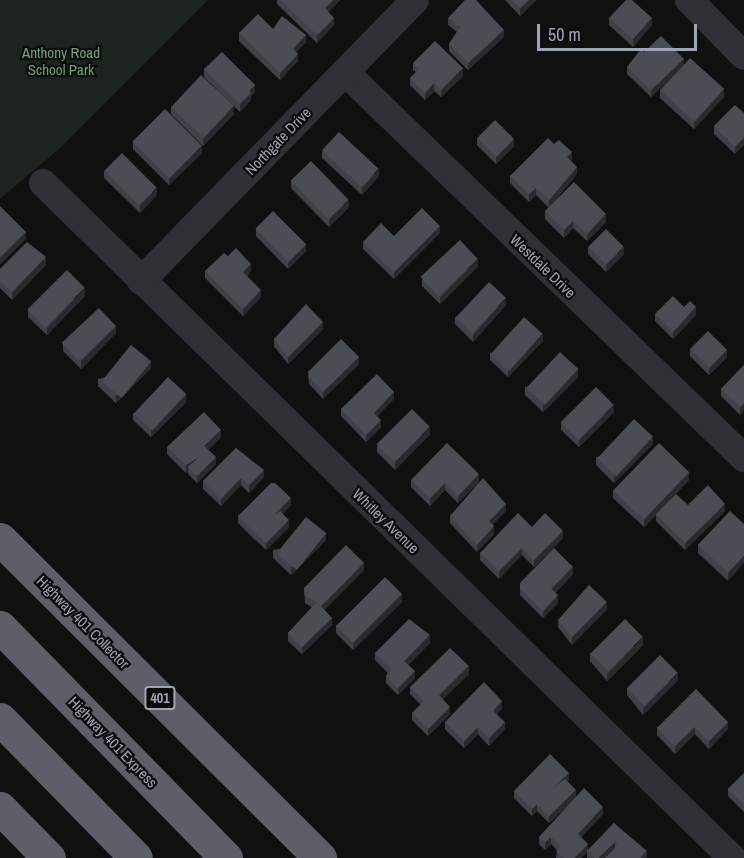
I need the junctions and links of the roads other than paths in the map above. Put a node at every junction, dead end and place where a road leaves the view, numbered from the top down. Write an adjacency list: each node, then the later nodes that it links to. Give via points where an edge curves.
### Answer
1 (415, 0): 4 (street, Northgate Drive)
2 (689, 0): 3 (street)
3 (744, 56)
4 (345, 72): 6 (street, Northgate Drive); 7 (street, Westdale Drive)
5 (43, 183): 6 (street, Whitley Avenue)
6 (141, 282): 16 (street, Whitley Avenue)
7 (744, 459)
8 (0, 538): 15 (highway, Highway 401 Collector / 401)
9 (0, 627): 14 (highway, Highway 401 Express)
10 (0, 719): 13 (highway)
11 (0, 808): 12 (highway)
12 (49, 858)
13 (136, 858)
14 (226, 858)
15 (320, 858)
16 (732, 858)

